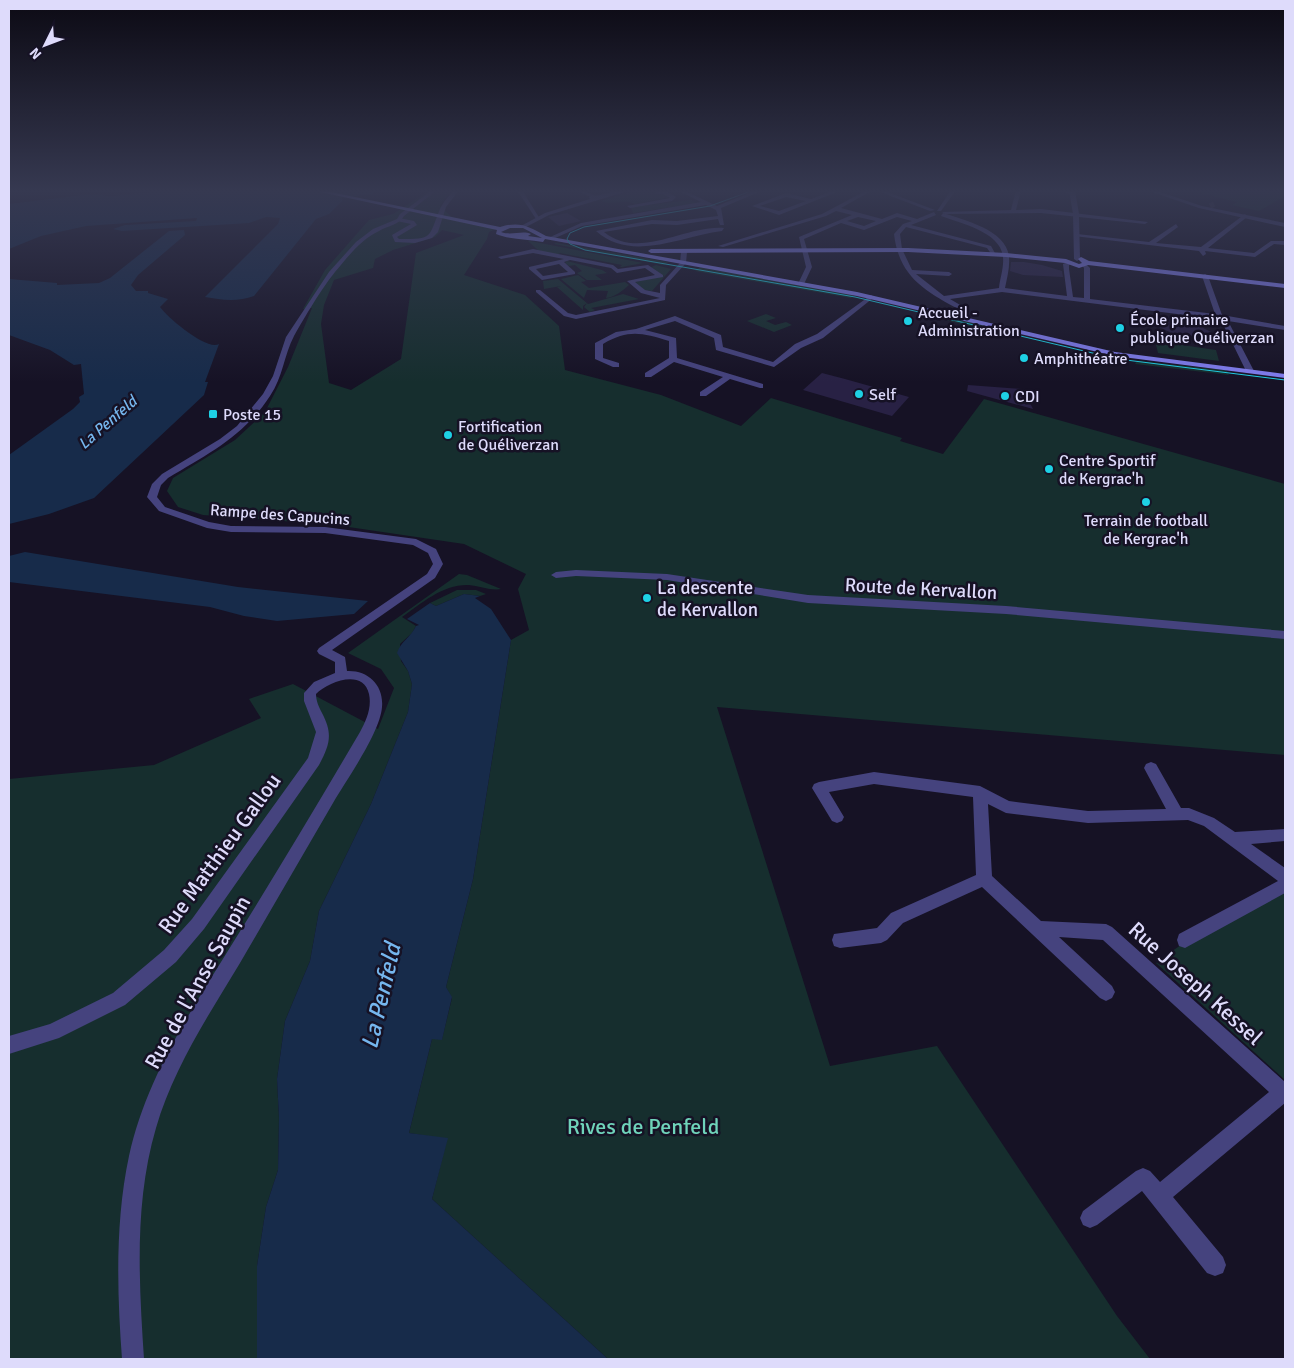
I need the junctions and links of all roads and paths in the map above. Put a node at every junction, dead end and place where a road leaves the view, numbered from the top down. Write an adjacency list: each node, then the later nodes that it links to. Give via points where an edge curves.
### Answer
1 (684, 253): 21 (street)
2 (348, 254): 51 (street, Rampe des Capucins, via 335,267 290,337 267,395 240,428 224,441 165,476 157,484 152,497 162,509 207,525 231,529 325,530 416,542 432,552 438,564 431,576 323,651 341,660)
3 (518, 254): 15 (street)
4 (546, 254): 17 (street)
5 (631, 254): 21 (main road)
6 (806, 254): 26 (street, via 810,266)
7 (900, 254): 23 (street)
8 (991, 254): 9 (main road)
9 (994, 254): 10 (main road)
10 (1006, 254): 19 (main road); 28 (street)
11 (1077, 254): 18 (street)
12 (1203, 254): 16 (street)
13 (1236, 254): 14 (street)
14 (1258, 254)
15 (501, 257)
16 (1204, 257)
17 (569, 259): 20 (street); 34 (street, via 613,267 617,271 646,266 661,276 630,281)
18 (1077, 259): 19 (main road); 22 (main road)
19 (1068, 262): 22 (main road); 31 (street)
20 (561, 263): 20 (street, via 553,264 531,268 542,278 573,272)
21 (683, 263): 26 (main road); 34 (street, via 663,285)
22 (1086, 264): 25 (main road); 33 (street)
23 (910, 272): 24 (street); 32 (street, via 923,286)
24 (949, 274)
25 (1204, 276): 27 (main road); 36 (street)
26 (801, 284): 30 (main road)
27 (1285, 286)
28 (1002, 290): 31 (street); 32 (street)
29 (538, 291): 34 (street, via 566,315 576,317)
30 (870, 297): 34 (street, via 820,336 798,346 774,365 719,348 718,337); 35 (main road)
31 (1070, 297): 33 (street)
32 (943, 298): 35 (street, via 964,309)
33 (1087, 299): 36 (street)
34 (668, 306): 40 (street, via 657,325)
35 (957, 317): 43 (main road, via 1115,354)
36 (1219, 317): 38 (street); 43 (street, via 1225,321)
37 (1285, 322): 38 (street, via 1268,320)
38 (1269, 324): 39 (street)
39 (1285, 328)
40 (637, 329): 41 (street, via 673,340); 42 (street, via 614,334 599,343 599,359)
41 (672, 359): 44 (street); 45 (street)
42 (616, 365)
43 (1250, 371): 46 (main road)
44 (648, 375)
45 (729, 376): 47 (street); 48 (street)
46 (1285, 376)
47 (760, 386)
48 (703, 394)
49 (556, 575): 50 (street, Route de Kervallon, via 667,577 808,598 1006,610)
50 (1285, 635)
51 (341, 674): 65 (street, Rue Matthieu Gallou, via 317,686 309,696 323,731 322,744 314,761 198,924 170,956 119,1000 53,1032); 70 (street, Rue de l'Anse Saupin, via 358,675 372,685 376,694 373,718 182,1048 152,1111 139,1155 132,1203 129,1292)
52 (1151, 768): 54 (street)
53 (980, 792): 54 (street, via 1006,807 1088,816); 55 (street, via 874,778 819,788); 59 (street)
54 (1177, 815): 57 (street, via 1189,814 1209,822)
55 (836, 817)
56 (1285, 835): 57 (street)
57 (1234, 839): 58 (street)
58 (1285, 877)
59 (984, 879): 61 (street); 62 (street, via 897,918 881,936)
60 (1285, 885): 63 (street)
61 (1038, 928): 64 (street); 66 (street, Rue Joseph Kessel, via 1106,932)
62 (840, 940)
63 (1185, 940)
64 (1106, 992)
65 (9, 1045)
66 (1284, 1093): 67 (street)
67 (1159, 1196): 68 (street, via 1144,1178); 69 (street)
68 (1090, 1218)
69 (1215, 1265)
70 (133, 1359)

